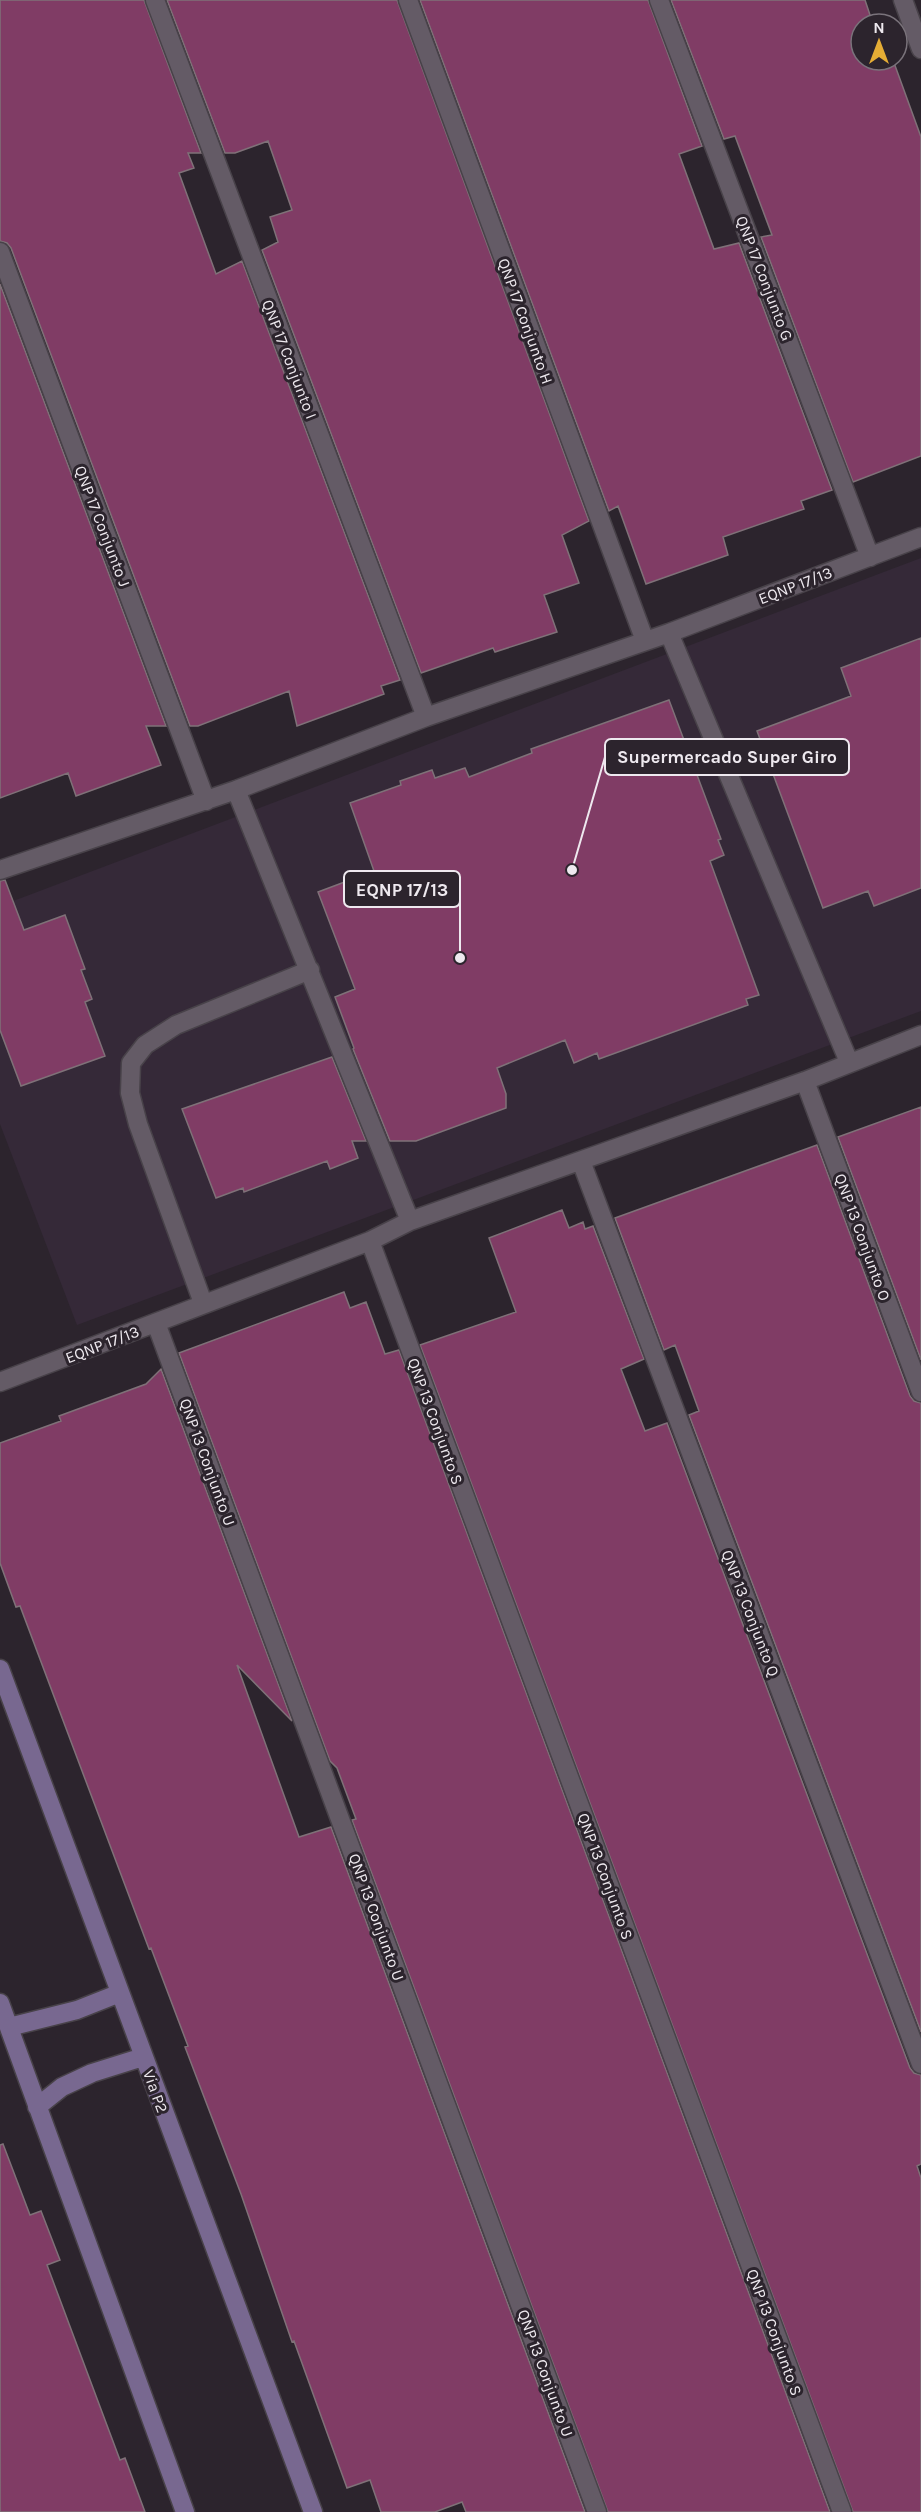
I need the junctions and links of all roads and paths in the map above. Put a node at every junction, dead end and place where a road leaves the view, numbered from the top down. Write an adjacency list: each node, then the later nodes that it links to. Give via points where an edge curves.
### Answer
1 (155, 0): 11 (street, QNP 17 Conjunto I)
2 (408, 0): 10 (street, QNP 17 Conjunto H)
3 (659, 0): 8 (street, QNP 17 Conjunto G)
4 (903, 0): 5 (street)
5 (921, 49)
6 (0, 252): 13 (street, QNP 17 Conjunto J)
7 (921, 537): 8 (street, EQNP 17/13)
8 (870, 557): 9 (street, EQNP 17/13)
9 (669, 633): 10 (street, EQNP 17/13); 17 (street)
10 (645, 641): 11 (street, EQNP 17/13)
11 (426, 717): 12 (street, EQNP 17/13)
12 (237, 790): 13 (street, EQNP 17/13); 15 (street)
13 (206, 801): 14 (street, EQNP 17/13)
14 (0, 870)
15 (310, 970): 20 (street); 22 (street, via 176,1025 145,1045 131,1063 130,1093 138,1124)
16 (921, 1035): 17 (street, EQNP 17/13)
17 (849, 1062): 18 (street, EQNP 17/13)
18 (806, 1081): 19 (street, EQNP 17/13); 25 (street, QNP 13 Conjunto O)
19 (581, 1161): 20 (street, EQNP 17/13); 31 (street, QNP 13 Conjunto Q)
20 (410, 1221): 21 (street, EQNP 17/13)
21 (370, 1241): 22 (street, EQNP 17/13); 36 (street, QNP 13 Conjunto S)
22 (203, 1303): 23 (street, EQNP 17/13)
23 (156, 1323): 24 (street, EQNP 17/13); 35 (street, QNP 13 Conjunto U)
24 (0, 1382)
25 (921, 1392)
26 (0, 1669): 27 (main road, Via P2)
27 (120, 1993): 29 (main road, via 77,2010); 30 (main road, Via P2)
28 (0, 2002): 29 (main road)
29 (9, 2027): 32 (main road)
30 (143, 2057): 32 (main road, via 62,2086); 34 (main road, Via P2)
31 (921, 2064)
32 (37, 2107): 33 (main road)
33 (185, 2512)
34 (313, 2512)
35 (597, 2512)
36 (842, 2512)

